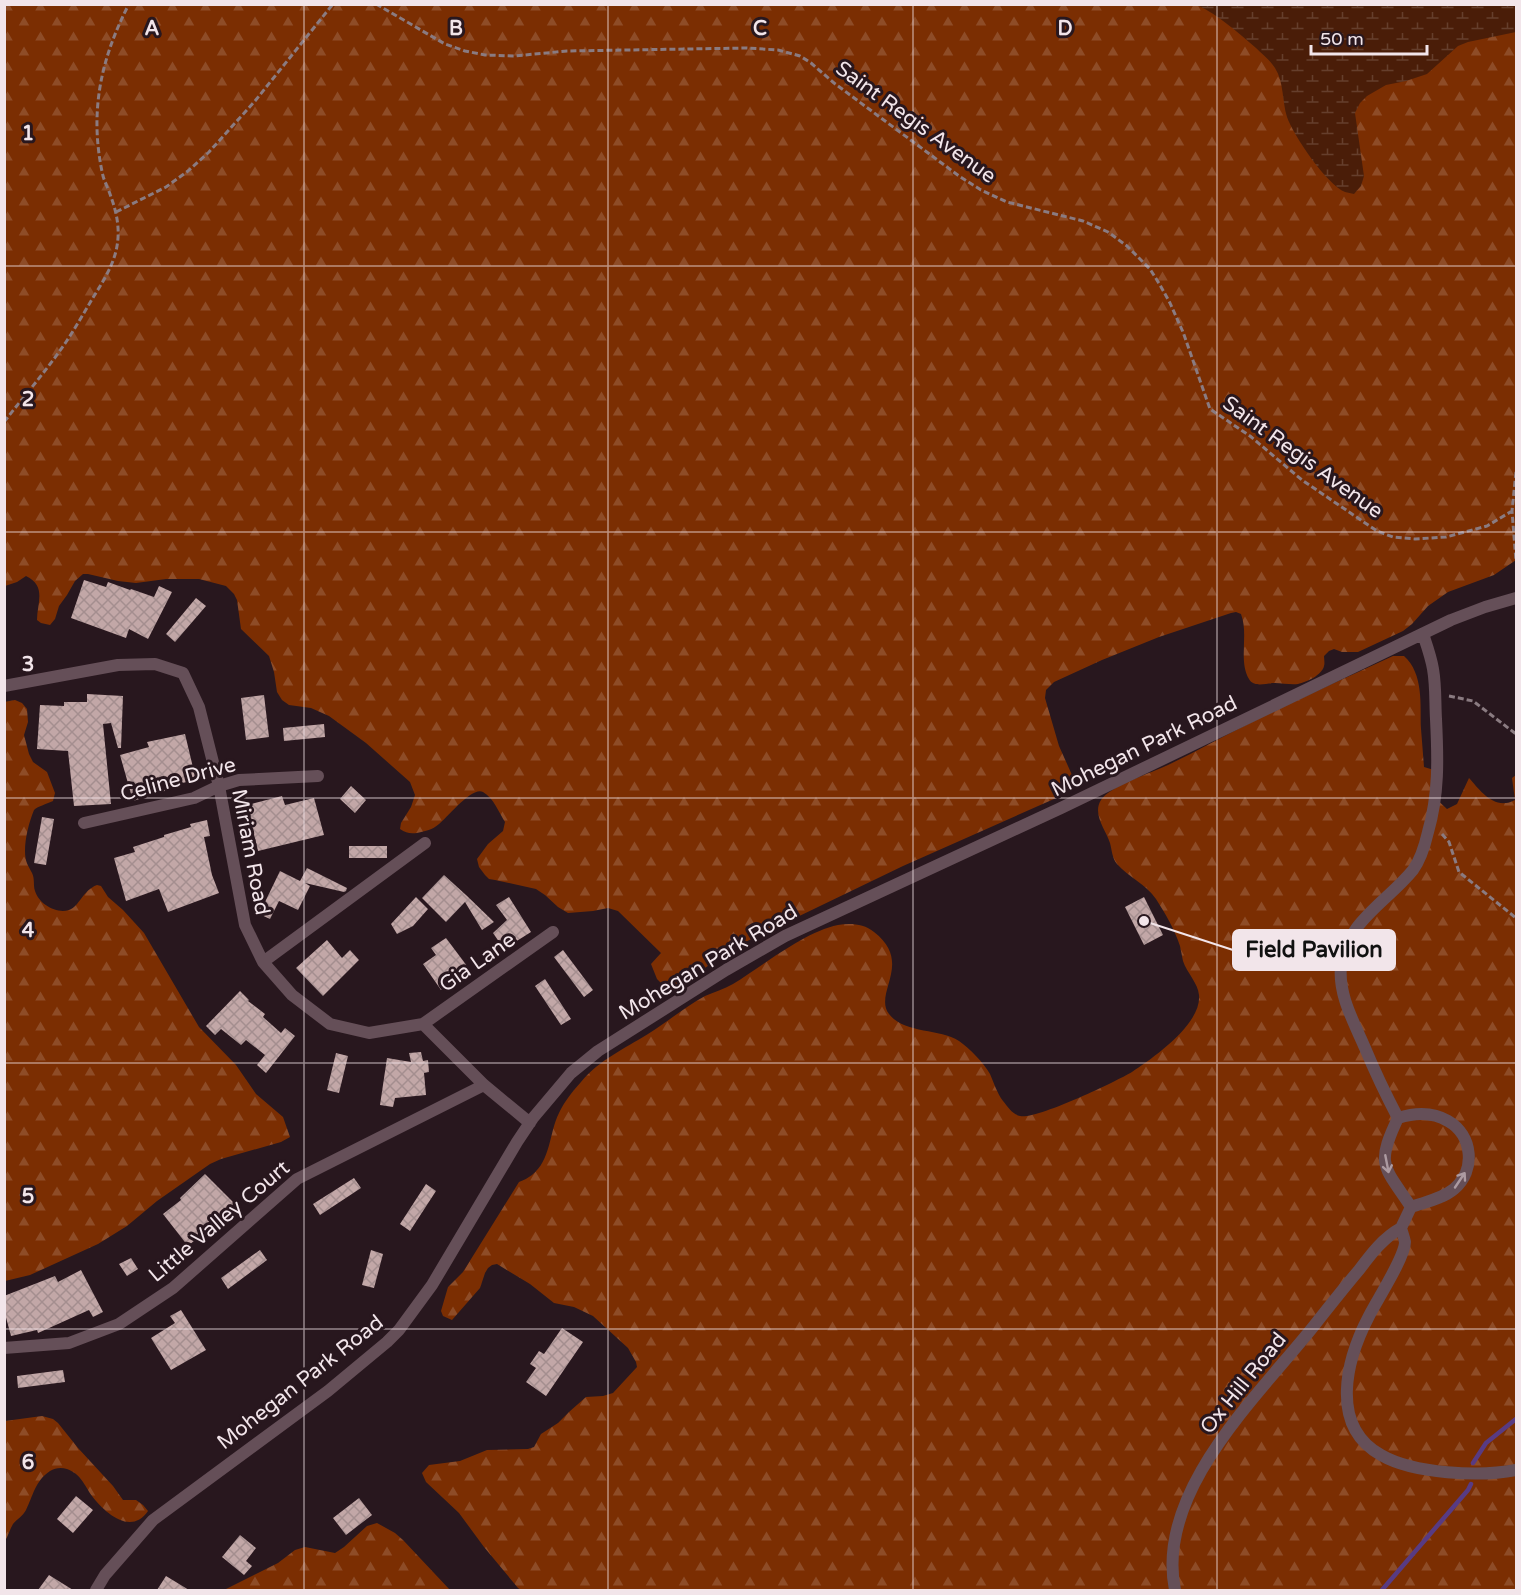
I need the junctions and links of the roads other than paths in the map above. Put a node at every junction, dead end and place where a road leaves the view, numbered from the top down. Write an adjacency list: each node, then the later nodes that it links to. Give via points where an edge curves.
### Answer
1 (1516, 598): 2 (street, Mohegan Park Road, via 1451,620)
2 (1424, 634): 12 (street, via 1435,693 1438,775 1431,820 1416,864 1354,931 1341,967 1347,1007); 13 (street, Mohegan Park Road, via 766,946 587,1059)
3 (4, 686): 5 (street, Miriam Road, via 118,665 156,664 183,673 198,706)
4 (318, 776): 5 (street, Celine Drive, via 239,780)
5 (219, 786): 6 (street, Celine Drive, via 194,798); 9 (street, Miriam Road, via 245,925)
6 (84, 823)
7 (425, 843): 9 (street)
8 (553, 932): 10 (street, Gia Lane)
9 (263, 962): 10 (street, Miriam Road, via 292,995 330,1024 369,1034)
10 (423, 1024): 11 (street)
11 (484, 1085): 13 (street); 16 (street, Little Valley Court, via 297,1179 172,1288 119,1324 69,1343)
12 (1398, 1118): 14 (street, one-way to 14, via 1386,1145 1385,1165); 14 (street, one-way to 12, via 1443,1196 1460,1183 1467,1171 1467,1143 1460,1130 1442,1118 1414,1114)
13 (530, 1123): 18 (street, Mohegan Park Road, via 432,1285 387,1342 328,1391 153,1520)
14 (1411, 1207): 15 (street)
15 (1401, 1228): 17 (street, via 1403,1248 1361,1331 1352,1361 1347,1398 1354,1428 1376,1452 1415,1467 1463,1473); 19 (street, Ox Hill Road, via 1373,1252 1212,1452 1178,1526 1173,1557)
16 (4, 1348)
17 (1516, 1470)
18 (96, 1590)
19 (1175, 1590)

